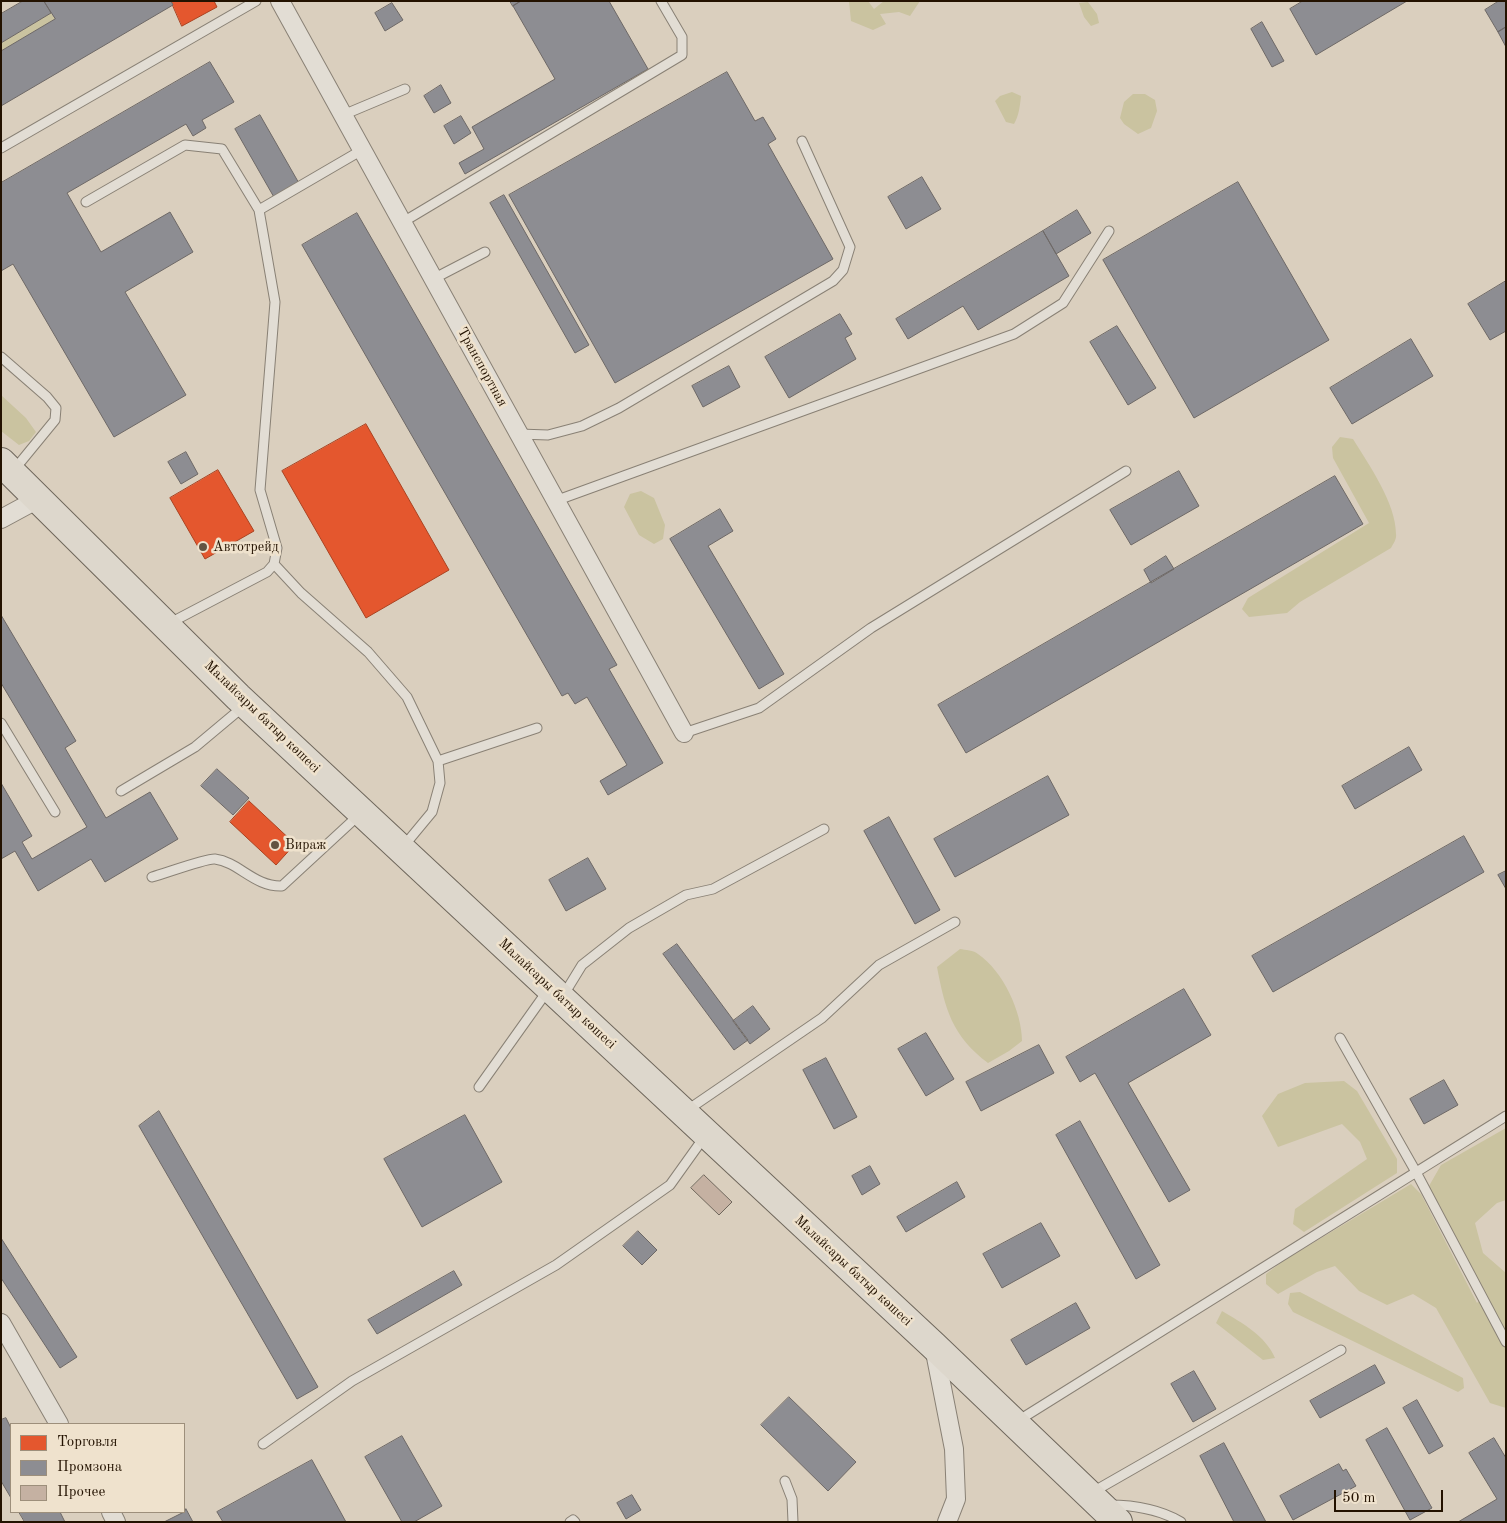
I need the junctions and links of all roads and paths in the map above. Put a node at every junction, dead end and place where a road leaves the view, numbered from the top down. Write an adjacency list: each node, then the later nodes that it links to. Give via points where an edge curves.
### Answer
1 (256, 1): 7 (lane)
2 (280, 1): 5 (street, Транспортная)
3 (660, 1): 11 (lane, via 682,37 682,55)
4 (405, 89): 5 (lane)
5 (343, 116): 8 (street, Транспортная)
6 (802, 141): 16 (lane, via 850,247 844,270 833,282 619,408 582,426 548,435)
7 (1, 148)
8 (362, 150): 10 (lane); 11 (street, Транспортная)
9 (86, 202): 10 (lane, via 185,145 222,149)
10 (259, 210): 22 (lane, via 275,302 260,490 276,542)
11 (403, 222): 14 (street, Транспортная)
12 (1109, 232): 20 (lane, via 1063,303 1014,334)
13 (485, 252): 14 (lane)
14 (433, 279): 16 (street, Транспортная)
15 (1, 357): 17 (lane, via 56,408 55,420)
16 (518, 434): 20 (street, Транспортная)
17 (6, 467): 19 (highway, Малайсары батыр көшесі)
18 (1126, 471): 27 (lane, via 871,628 759,708)
19 (38, 499): 21 (street); 23 (highway, Малайсары батыр көшесі)
20 (555, 501): 27 (street, Транспортная)
21 (1, 519)
22 (274, 564): 23 (lane, via 267,572); 28 (lane, via 301,593 368,652 407,696)
23 (166, 625): 24 (highway, Малайсары батыр көшесі)
24 (246, 704): 29 (lane, via 196,747); 31 (highway, Малайсары батыр көшесі)
25 (1, 723): 30 (lane)
26 (537, 728): 28 (lane)
27 (684, 732)
28 (438, 761): 33 (lane, via 440,783 432,812)
29 (121, 791)
30 (55, 812)
31 (362, 812): 33 (highway, Малайсары батыр көшесі); 34 (lane, via 282,886 264,883 228,862 214,859)
32 (824, 829): 36 (lane, via 713,889 686,895 629,928 582,965)
33 (401, 849): 36 (highway, Малайсары батыр көшесі)
34 (152, 877)
35 (955, 922): 39 (lane, via 880,965 822,1018)
36 (556, 993): 38 (lane); 39 (highway, Малайсары батыр көшесі)
37 (1340, 1038): 42 (lane)
38 (479, 1087)
39 (684, 1113): 41 (highway, Малайсары батыр көшесі)
40 (1506, 1116): 42 (lane)
41 (707, 1134): 45 (highway, Малайсары батыр көшесі); 49 (lane, via 670,1185 556,1265 352,1382)
42 (1416, 1172): 44 (lane); 48 (lane)
43 (1, 1323): 47 (street)
44 (1506, 1342)
45 (934, 1346): 48 (highway, Малайсары батыр көшесі); 55 (street, via 954,1449 956,1499)
46 (1341, 1350): 51 (lane)
47 (58, 1423)
48 (1014, 1423): 51 (highway, Малайсары батыр көшесі)
49 (263, 1444)
50 (785, 1481): 54 (lane, via 792,1498)
51 (1102, 1507): 56 (lane, via 1128,1505 1162,1512)
52 (570, 1522): 53 (lane)
53 (575, 1522)
54 (793, 1522)
55 (948, 1522)
56 (1181, 1522)

